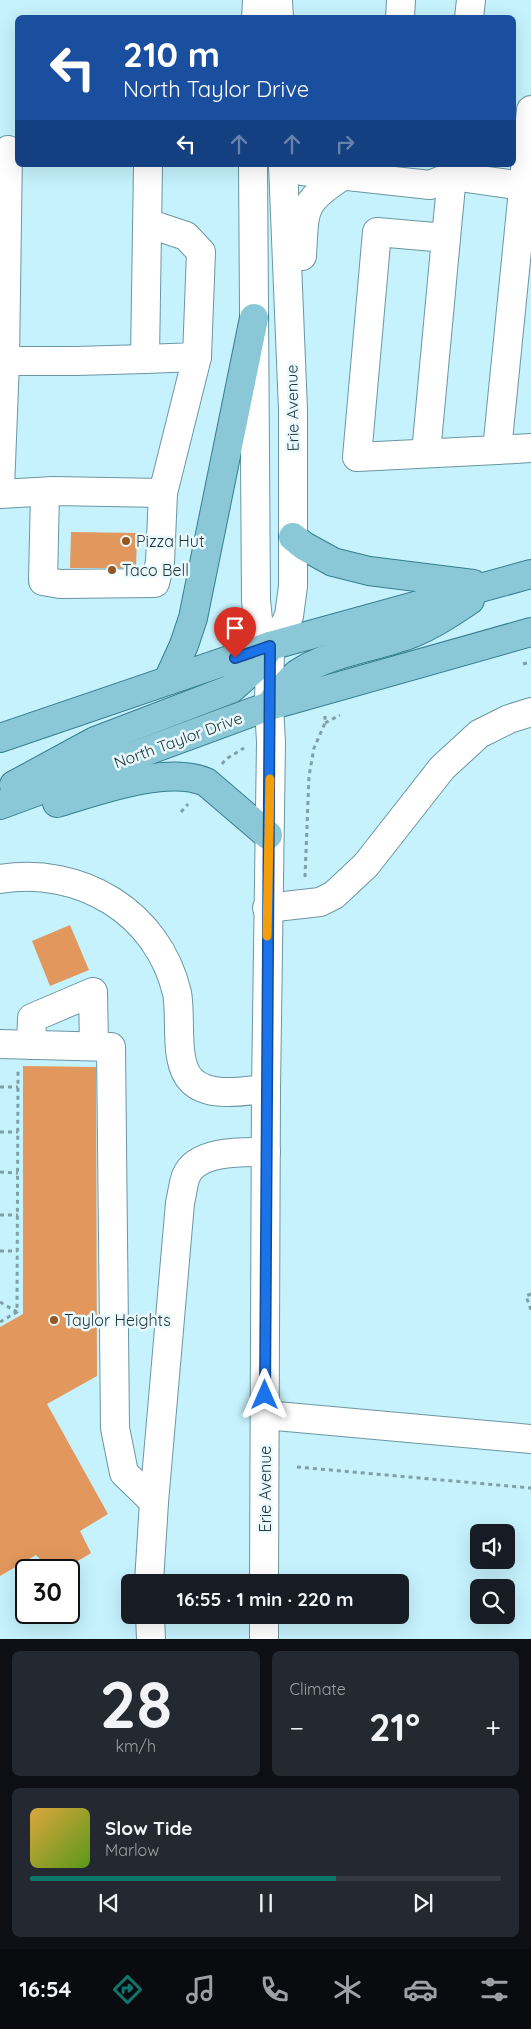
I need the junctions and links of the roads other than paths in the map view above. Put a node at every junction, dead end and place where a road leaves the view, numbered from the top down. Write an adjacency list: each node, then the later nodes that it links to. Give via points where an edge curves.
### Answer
1 (257, 0): 5 (street)
2 (278, 0): 6 (street)
3 (401, 0): 7 (street)
4 (471, 0): 8 (street)
5 (256, 15)
6 (279, 15)
7 (400, 15)
8 (469, 15)
9 (531, 110): 17 (street)
10 (9, 150): 23 (street)
11 (148, 167): 18 (street)
12 (253, 167): 20 (street, Erie Avenue)
13 (283, 167): 24 (street, Erie Avenue)
14 (295, 167): 16 (street, via 302,171)
15 (449, 169): 16 (street, via 430,185); 17 (street); 19 (street)
16 (344, 175): 24 (street, via 320,191 309,203 305,216)
17 (527, 186): 26 (street)
18 (147, 223): 21 (street, via 186,236 200,252); 22 (street)
19 (446, 238): 27 (street); 27 (street, via 376,232 357,457)
20 (254, 318): 36 (street, Erie Avenue, via 256,600 258,620); 37 (main road, via 193,618)
21 (197, 357): 22 (street); 30 (street)
22 (145, 359): 23 (street)
23 (5, 361): 28 (street)
24 (293, 410): 32 (street, Erie Avenue)
25 (531, 448): 26 (street)
26 (497, 450): 27 (street)
27 (426, 453)
28 (0, 489)
29 (45, 492): 30 (street); 30 (street, via 43,581 60,584 155,583 160,562); 31 (street)
30 (163, 493)
31 (0, 494)
32 (293, 537): 34 (main road, via 334,562 369,571); 36 (street, Erie Avenue, via 289,616)
33 (531, 574): 34 (main road)
34 (489, 586): 36 (main road); 38 (main road, via 414,633 316,664 298,674)
35 (531, 632): 38 (main road, North Taylor Drive)
36 (270, 646): 37 (main road); 38 (street, Erie Avenue); 41 (main road, via 256,666 231,689 96,741)
37 (168, 680): 40 (main road)
38 (269, 706): 42 (main road, North Taylor Drive); 44 (street, Erie Avenue)
39 (531, 712): 46 (street, via 479,734 442,768 366,865 334,895 320,902)
40 (0, 738)
41 (0, 793)
42 (0, 805)
43 (0, 816): 44 (main road, via 135,780 159,777 198,779 206,782)
44 (268, 835): 46 (street, Erie Avenue)
45 (0, 879): 49 (street, via 42,876 61,879 111,899 154,941 168,966 180,1012 182,1064 187,1075 199,1086 209,1089 226,1092)
46 (267, 908): 49 (street, Erie Avenue)
47 (16, 1044): 48 (street); 48 (street, via 32,1018 93,992)
48 (94, 1046): 53 (street, via 111,1047 115,1428 124,1473)
49 (266, 1089): 50 (street, Erie Avenue)
50 (266, 1152): 51 (street, Erie Avenue); 53 (street, via 218,1155 197,1163 186,1175 180,1203)
51 (265, 1415): 52 (street); 55 (street, Erie Avenue)
52 (531, 1439)
53 (154, 1502): 54 (street)
54 (150, 1574)
55 (264, 1574)
56 (150, 1624): 58 (street)
57 (264, 1624): 59 (street)
58 (151, 1639)
59 (264, 1639)

